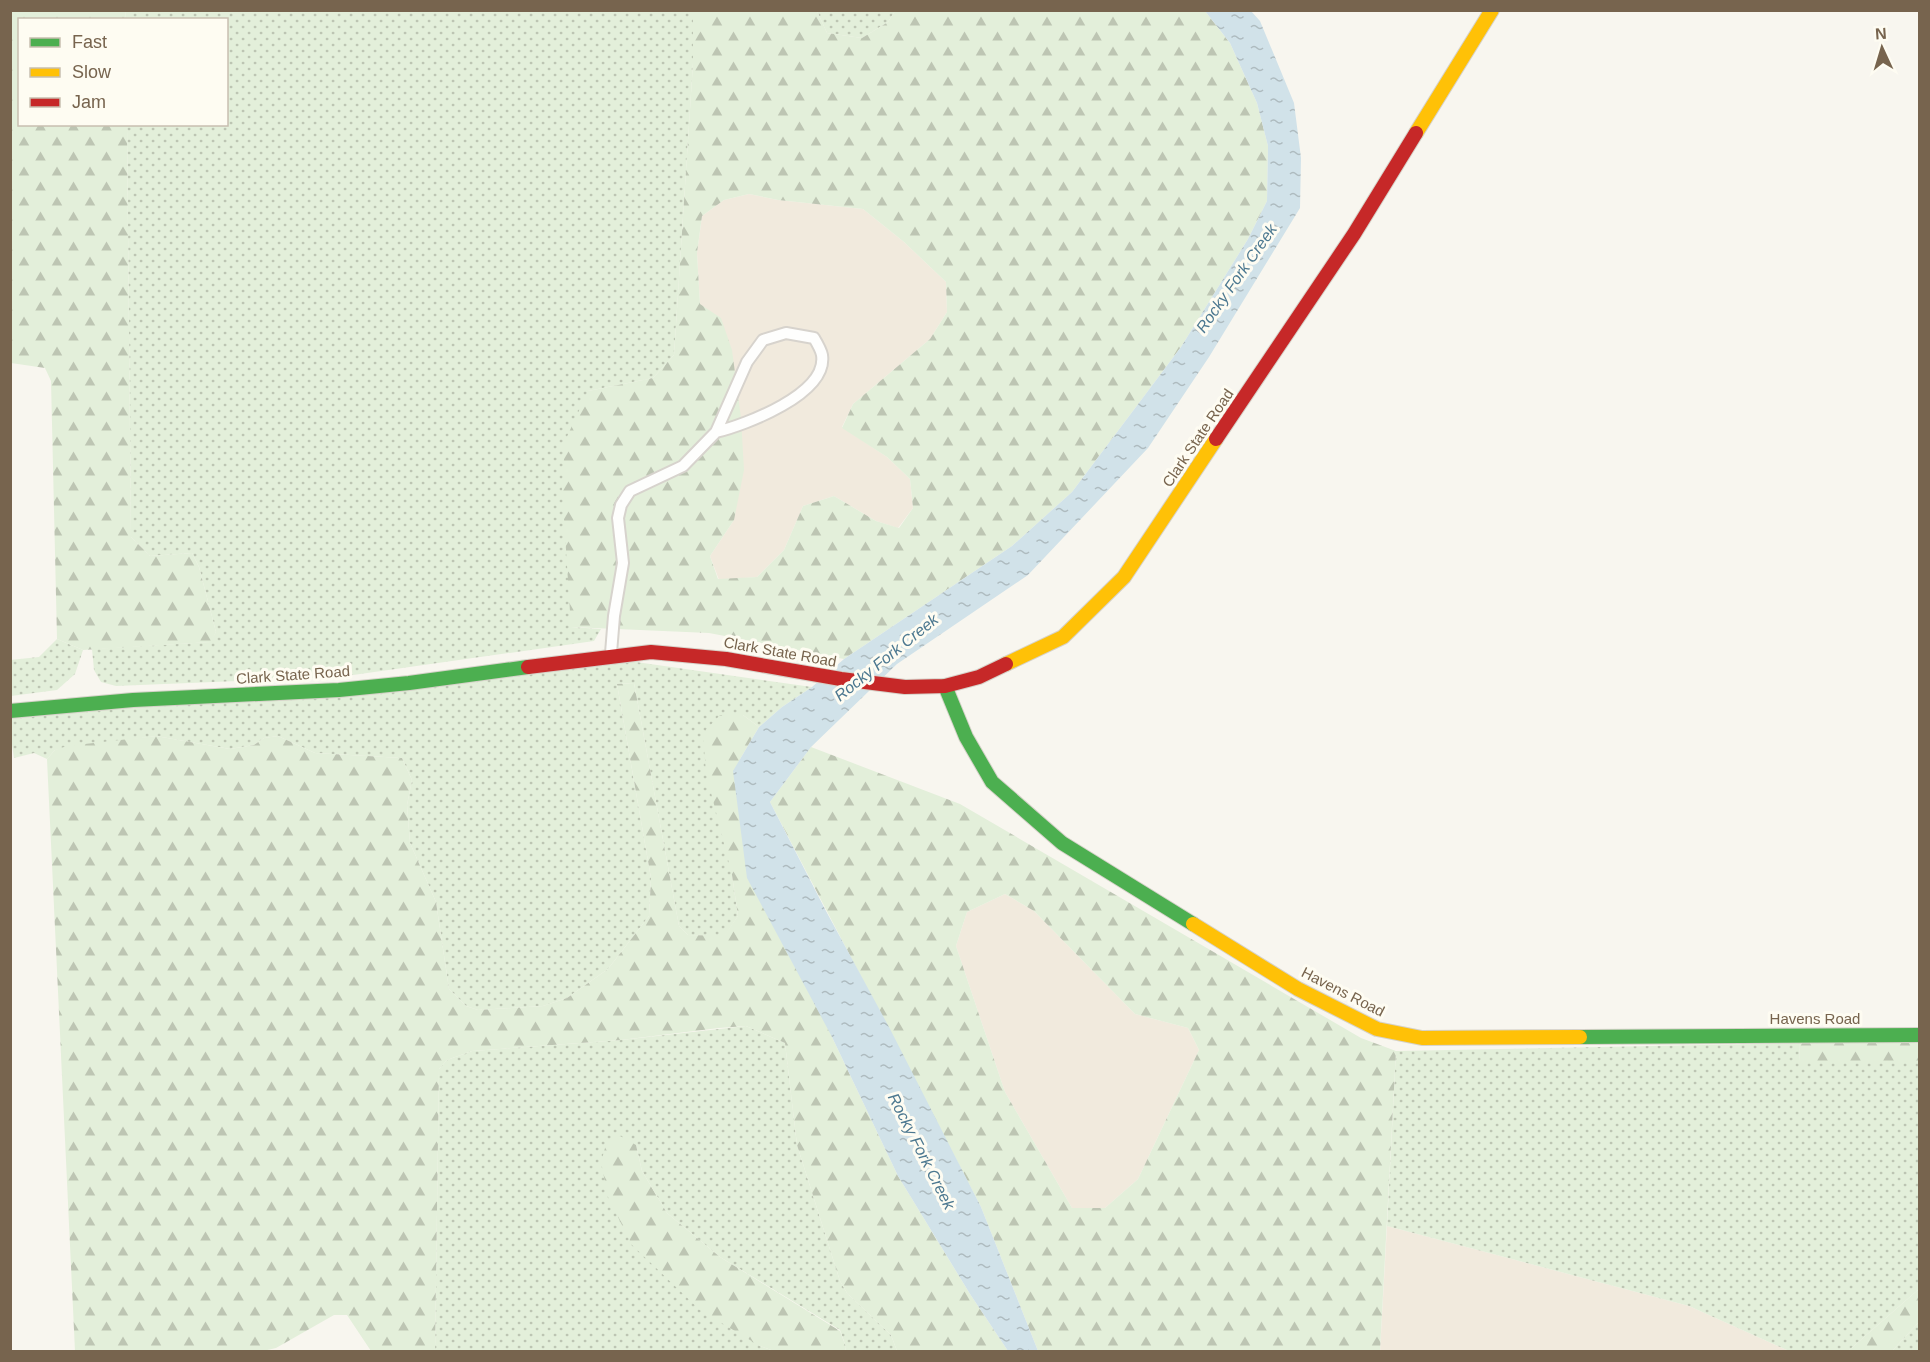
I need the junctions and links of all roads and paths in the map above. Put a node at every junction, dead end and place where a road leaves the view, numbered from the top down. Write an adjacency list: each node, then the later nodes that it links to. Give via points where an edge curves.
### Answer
1 (1491, 10): 4 (main road, Clark State Road, via 1354,234 1124,577 1062,637 979,678)
2 (716, 432): 2 (lane, via 747,362 763,340 786,333 814,338 822,355 821,368 810,387 777,408); 3 (lane, via 683,466 630,491 621,505 618,518 623,563)
3 (611, 656): 4 (main road, Clark State Road, via 651,652 697,655 841,679 905,687); 5 (main road, Clark State Road, via 339,690 134,700)
4 (945, 686): 6 (main road, Havens Road, via 966,737 992,782 1062,843 1298,989 1377,1029 1432,1038)
5 (10, 711)
6 (1920, 1035)

